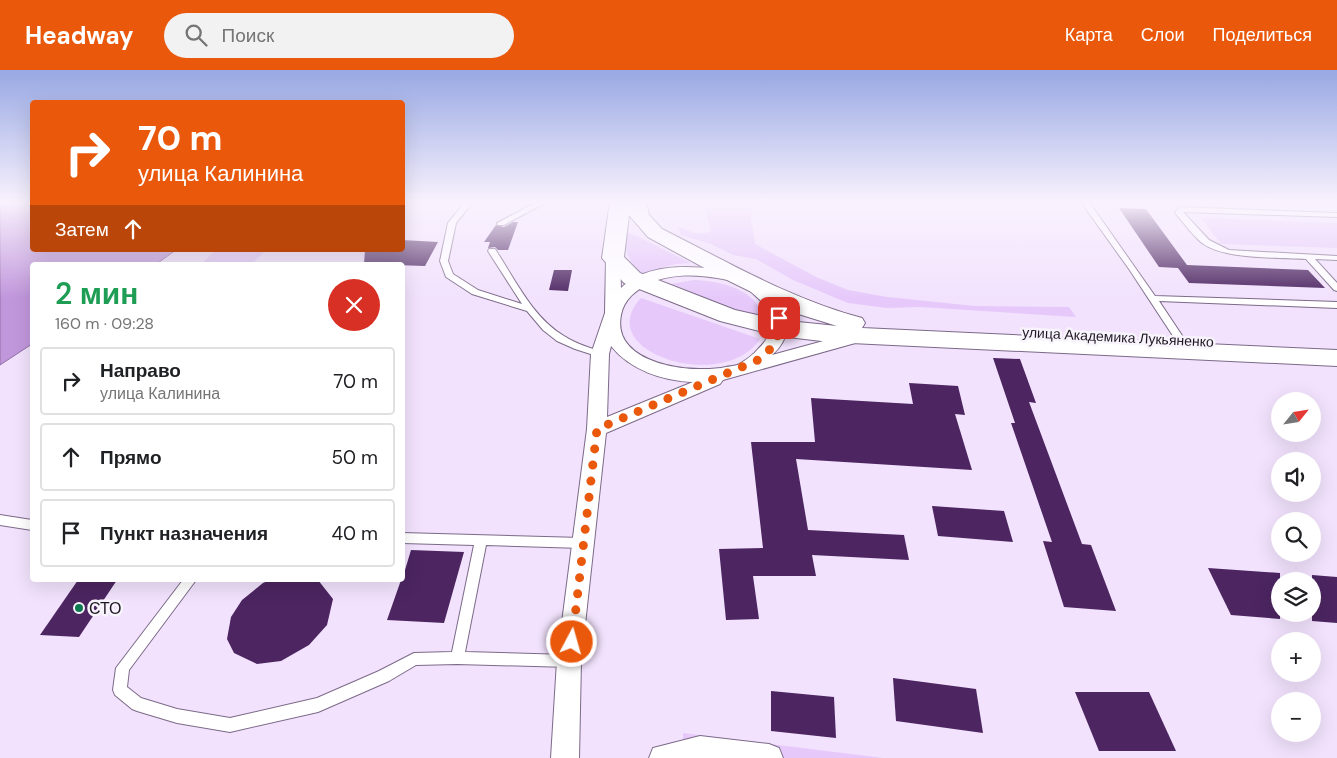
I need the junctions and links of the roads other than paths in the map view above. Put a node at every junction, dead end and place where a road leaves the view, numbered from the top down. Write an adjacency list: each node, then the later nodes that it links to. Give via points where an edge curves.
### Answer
1 (450, 234): 15 (lane, via 444,261 449,275 475,292)
2 (616, 234): 8 (highway)
3 (656, 234): 11 (highway)
4 (1107, 234): 13 (lane)
5 (1197, 234): 7 (lane, via 1214,249)
6 (492, 251): 15 (lane)
7 (1309, 257): 9 (lane); 12 (lane)
8 (613, 258): 10 (highway, via 632,278); 16 (street)
9 (1337, 258)
10 (641, 282): 11 (street, via 661,274 691,270 714,272); 16 (street, via 622,296); 17 (highway, via 728,316)
11 (745, 282): 17 (street, via 772,303 779,318); 18 (highway, via 825,316)
12 (1337, 288)
13 (1152, 298): 14 (lane); 20 (lane)
14 (1337, 305)
15 (529, 309): 22 (lane, via 556,337)
16 (613, 314): 22 (street); 24 (street, via 612,329 618,343 649,367 687,376 712,376)
17 (779, 328): 19 (highway); 24 (street, via 773,345 764,356)
18 (901, 332): 19 (highway); 20 (highway, улица Академика Лукьяненко); 23 (highway, улица Академика Лукьяненко)
19 (862, 335): 24 (street)
20 (1180, 340): 21 (highway, улица Академика Лукьяненко)
21 (1337, 347)
22 (600, 354): 25 (street)
23 (1337, 358)
24 (735, 371): 25 (street)
25 (597, 429): 30 (street)
26 (0, 520): 27 (lane)
27 (30, 525)
28 (405, 538): 29 (lane)
29 (481, 540): 30 (lane); 32 (lane)
30 (582, 543): 33 (street)
31 (188, 582): 32 (lane, via 123,668 120,690 137,704 177,716 230,724 318,704 384,676 414,658)
32 (457, 658): 33 (lane)
33 (569, 661): 35 (street)
34 (700, 754): 36 (street); 37 (street)
35 (565, 758)
36 (663, 758)
37 (769, 758)

